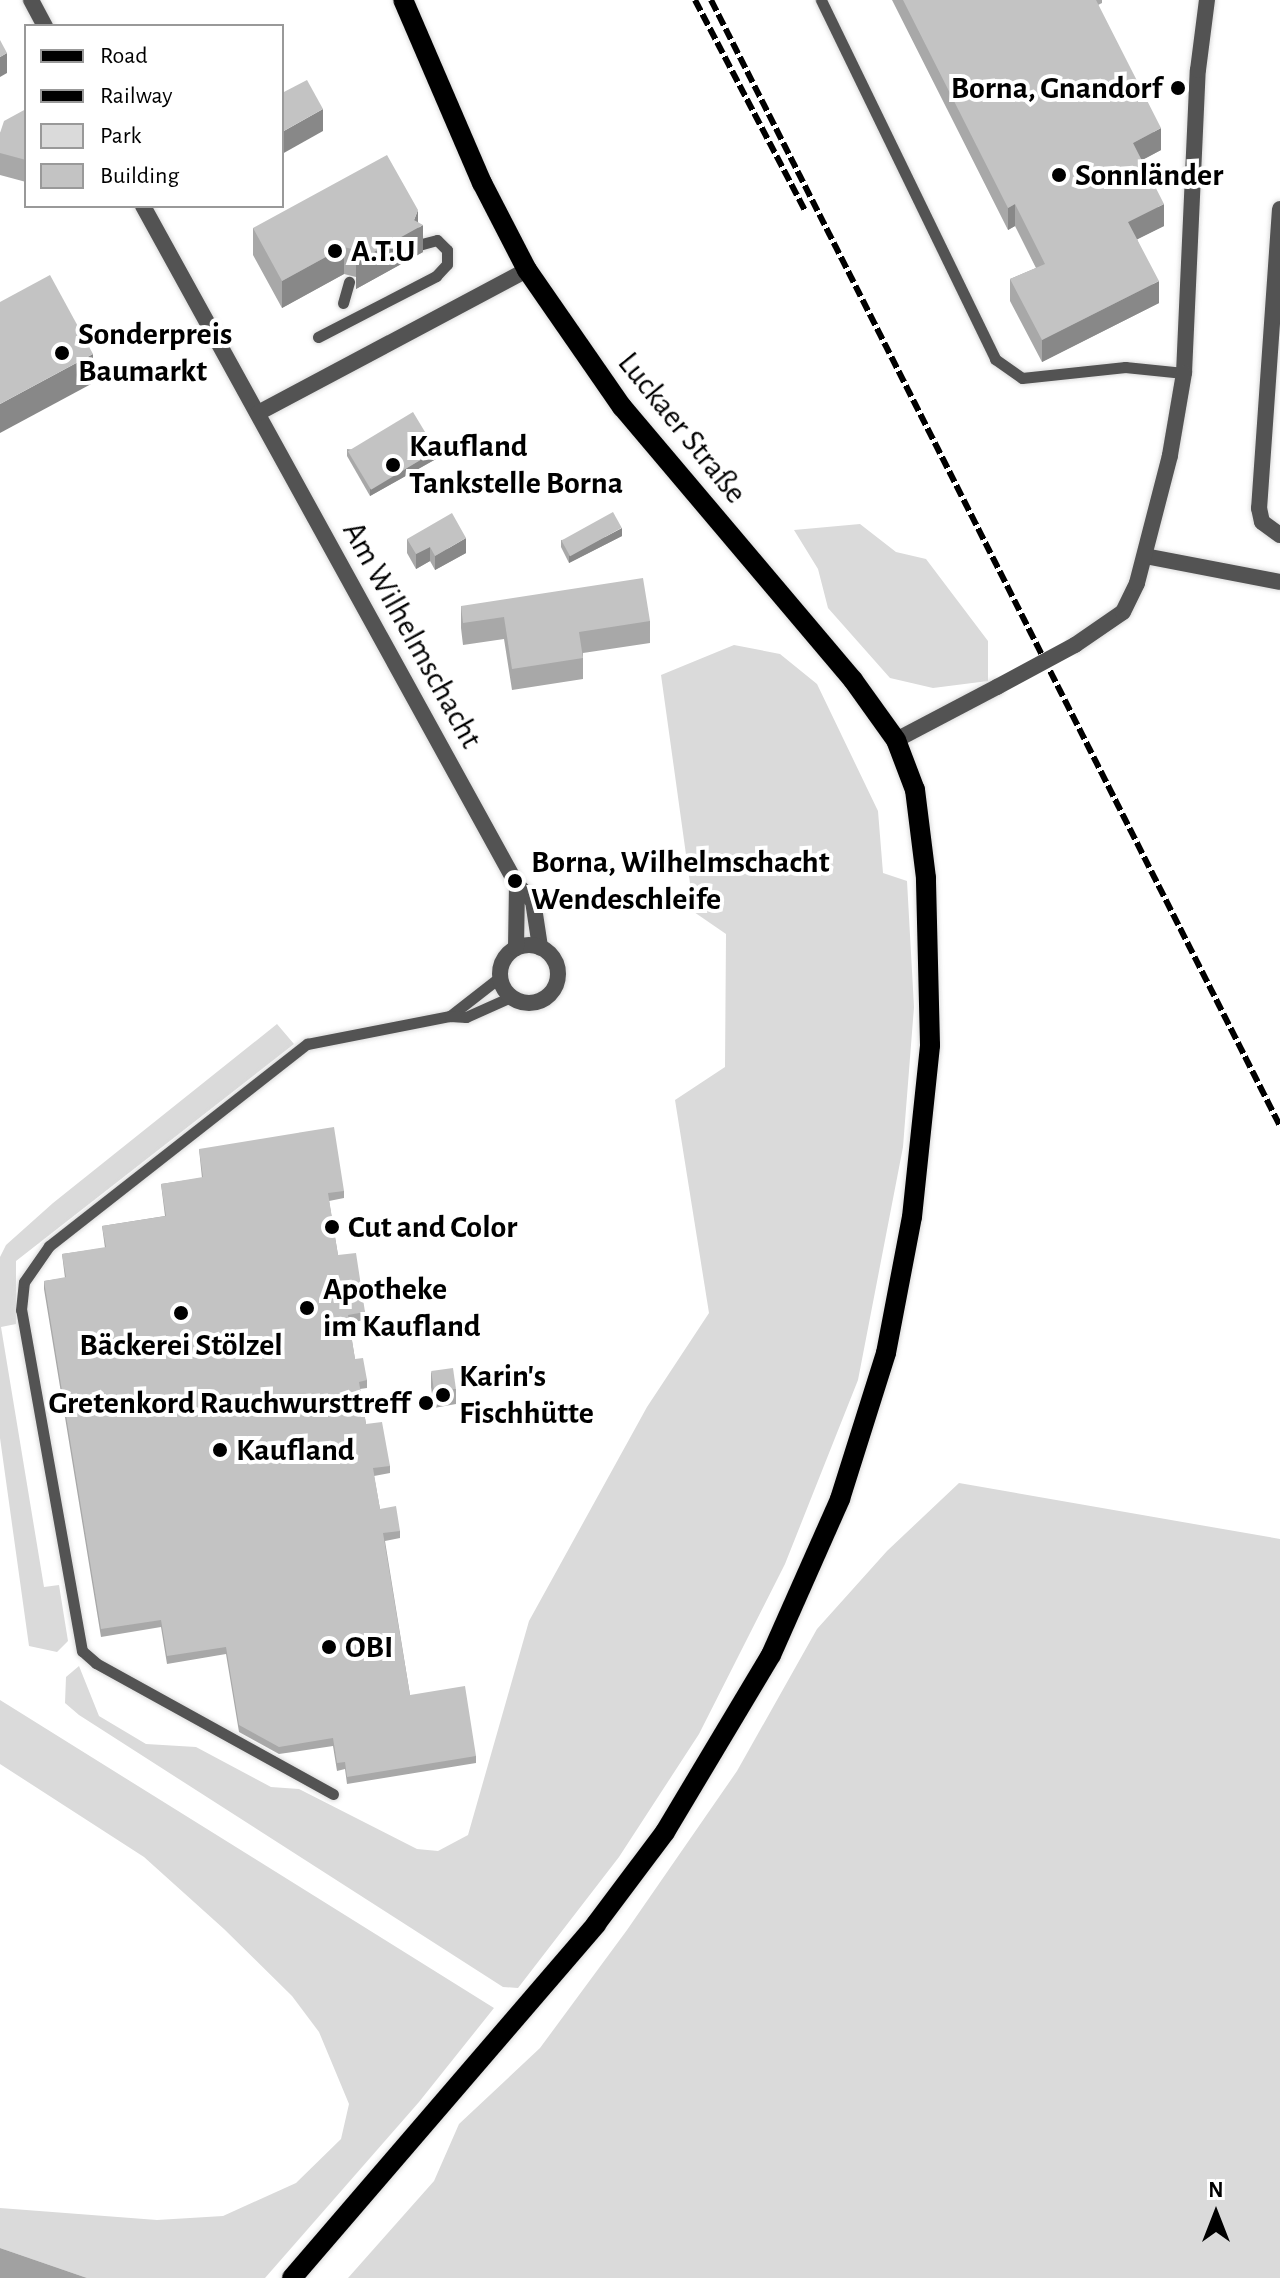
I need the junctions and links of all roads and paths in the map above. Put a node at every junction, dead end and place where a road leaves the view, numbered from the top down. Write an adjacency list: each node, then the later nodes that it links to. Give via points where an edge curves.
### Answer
1 (31, 0): 5 (street)
2 (403, 0): 10 (main road, Luckaer Straße, via 482,183)
3 (821, 0): 14 (lane, via 995,359 1022,378 1125,367)
4 (1207, 0): 14 (street, via 1198,70)
5 (44, 24)
6 (144, 208): 15 (street, Am Wilhelmschacht)
7 (1280, 209): 9 (street)
8 (422, 244): 13 (lane, via 437,240 447,250 447,264 436,276)
9 (1279, 254): 16 (street, via 1259,508 1262,522)
10 (527, 270): 15 (street); 19 (main road, Luckaer Straße, via 622,407 853,680)
11 (349, 282): 12 (lane)
12 (343, 303)
13 (318, 337)
14 (1184, 373): 17 (street)
15 (258, 413): 20 (street, Am Wilhelmschacht)
16 (1280, 535)
17 (1145, 556): 18 (street); 19 (street, bridge, via 1123,612 1075,645)
18 (1280, 582)
19 (896, 740): 27 (main road, Luckaer Straße, via 915,790 926,878 930,1057 900,1285 886,1353 840,1499 771,1655 665,1832 535,1998)
20 (517, 885): 21 (street, Am Wilhelmschacht, via 533,901); 22 (street, Am Wilhelmschacht)
21 (540, 947): 22 (street); 24 (street, Am Wilhelmschacht, via 556,964 554,988 538,1001)
22 (516, 948): 23 (street, Am Wilhelmschacht, via 504,958)
23 (500, 977): 24 (street); 25 (lane)
24 (511, 997): 25 (lane, via 487,1012)
25 (450, 1016): 26 (lane, via 307,1044 49,1246 24,1282 21,1310 82,1651 149,1694)
26 (333, 1794)
27 (292, 2278)

